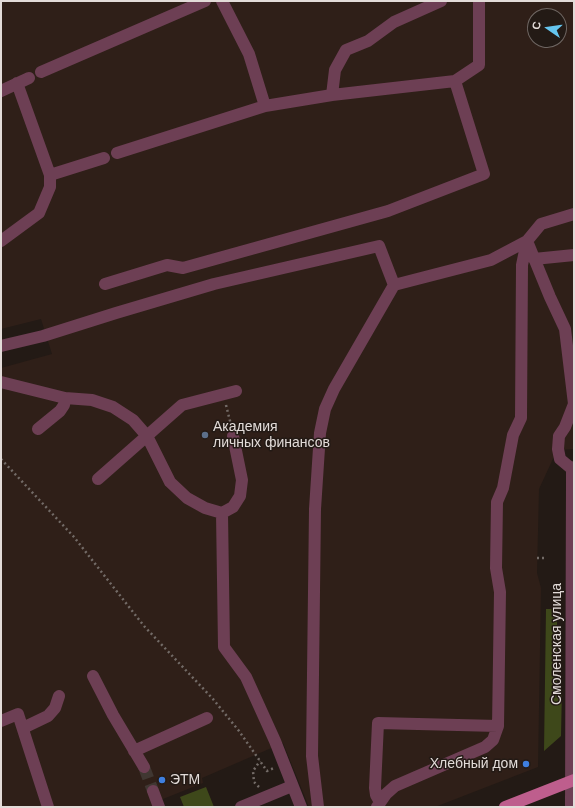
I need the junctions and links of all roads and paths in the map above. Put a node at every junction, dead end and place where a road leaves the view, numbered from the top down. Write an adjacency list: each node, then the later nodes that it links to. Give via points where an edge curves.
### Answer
1 (205, 1): 5 (street)
2 (222, 1): 11 (street, via 249,54)
3 (441, 1): 10 (street, via 394,22 368,41 346,50 335,70)
4 (479, 1): 7 (street, via 479,65)
5 (42, 72)
6 (29, 78): 8 (street)
7 (455, 81): 10 (street); 20 (street, via 484,174 388,211 183,268 167,265)
8 (17, 83): 9 (street); 14 (street)
9 (1, 91)
10 (332, 95): 11 (street)
11 (265, 106): 12 (street)
12 (117, 153)
13 (104, 158): 14 (street)
14 (50, 175): 16 (street, via 50,187 39,213)
15 (574, 214): 17 (street, via 541,224)
16 (1, 241)
17 (527, 241): 19 (street); 21 (street, via 491,260); 43 (street, via 522,265 520,418 513,434 503,488 497,502 496,568 500,592)
18 (574, 255): 19 (street)
19 (534, 259): 27 (street, via 565,329)
20 (104, 284)
21 (394, 285): 22 (street, via 379,246 214,284 43,336); 56 (street, via 334,389 325,409 320,433 314,516 312,756)
22 (1, 346)
23 (1, 382): 26 (street)
24 (236, 391): 25 (street)
25 (224, 394): 29 (street, via 182,405); 30 (path)
26 (65, 398): 28 (street, via 60,411); 29 (street, via 92,400 113,407 133,420)
27 (574, 404): 32 (street, via 559,436 558,449 560,459)
28 (38, 429)
29 (147, 436): 33 (street); 35 (street, via 170,482 187,498 205,508)
30 (233, 436): 35 (street, via 242,480 240,496 233,507)
31 (1, 460): 46 (path, via 74,537 144,626 213,699 267,771)
32 (573, 472): 34 (street, Смоленская улица)
33 (98, 479)
34 (573, 507): 38 (street, Смоленская улица)
35 (222, 513): 46 (street, via 224,647 246,677)
36 (537, 558): 37 (path)
37 (544, 558)
38 (573, 579): 48 (street, Смоленская улица)
39 (93, 676): 45 (street)
40 (59, 696): 44 (street, via 55,708 48,716)
41 (207, 718): 45 (street)
42 (1, 721): 44 (street, via 18,714)
43 (498, 726): 51 (street, via 493,740 485,747 395,786); 51 (street, via 378,723 375,788)
44 (23, 728): 52 (street)
45 (134, 750): 47 (street)
46 (283, 763): 49 (street)
47 (144, 767)
48 (573, 780): 57 (main road); 58 (street, Смоленская улица)
49 (292, 786): 54 (street); 55 (street)
50 (153, 792): 53 (street)
51 (378, 804)
52 (48, 807)
53 (160, 807)
54 (241, 807)
55 (300, 807)
56 (318, 807)
57 (504, 807)
58 (572, 807)

